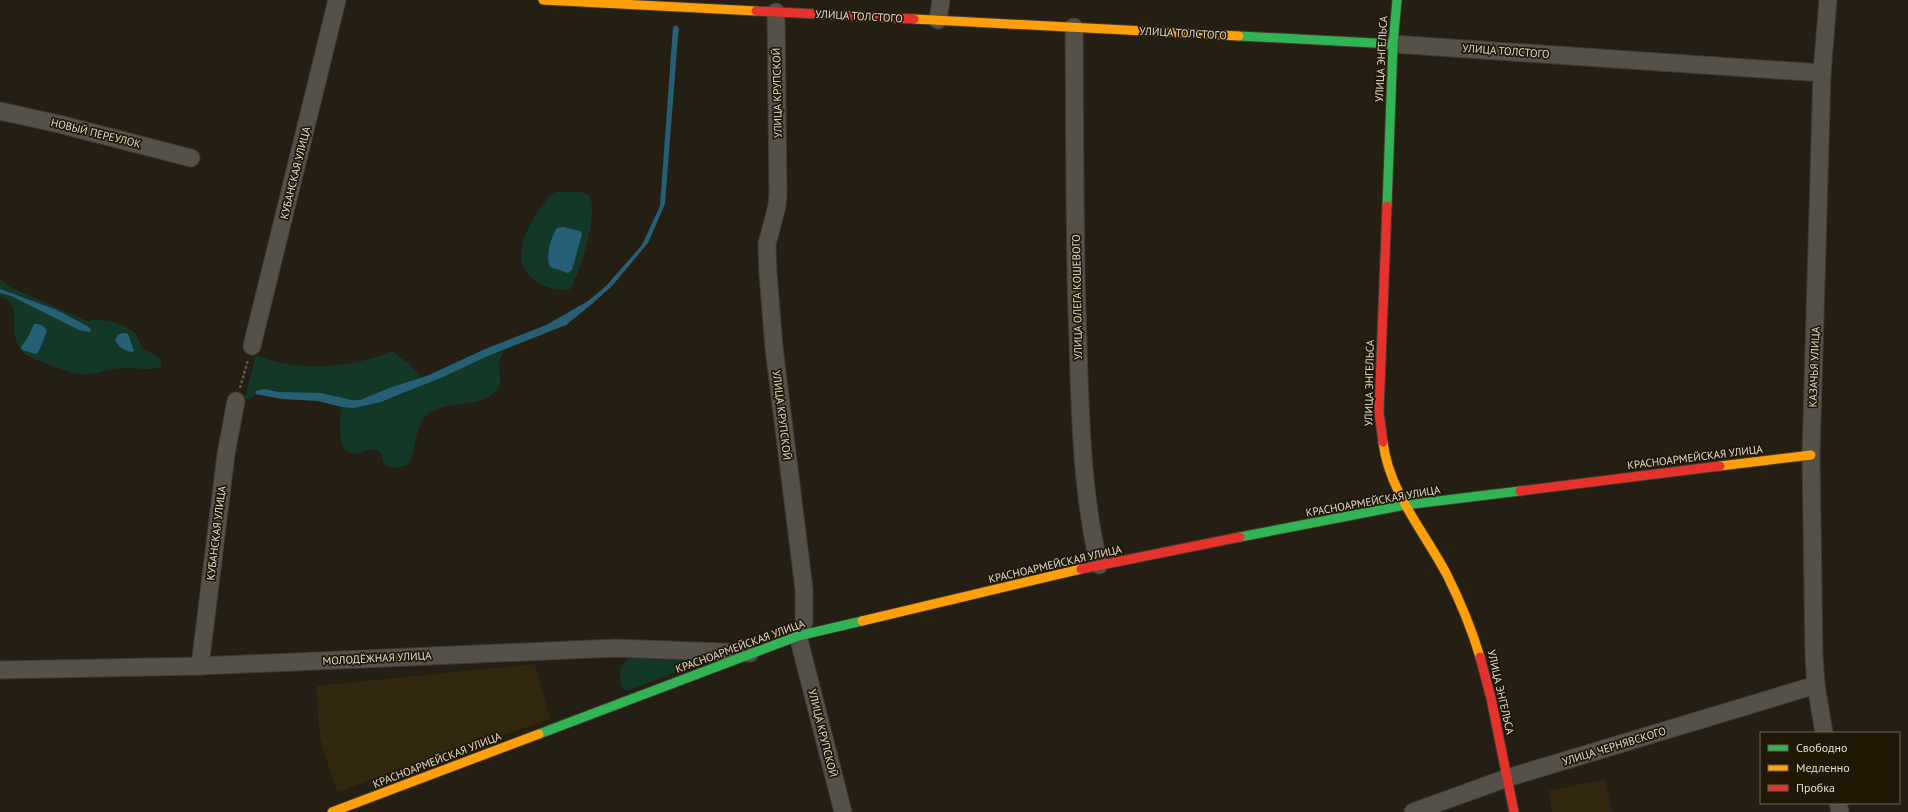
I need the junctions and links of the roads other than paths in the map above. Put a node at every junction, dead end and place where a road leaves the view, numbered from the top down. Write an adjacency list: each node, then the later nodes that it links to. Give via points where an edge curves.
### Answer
1 (337, 0): 14 (street, КУБАНСКАЯ УЛИЦА)
2 (543, 0): 6 (street, УЛИЦА ТОЛСТОГО)
3 (940, 0): 8 (street)
4 (1397, 0): 10 (street, УЛИЦА ЭНГЕЛЬСА)
5 (1828, 0): 11 (street, КАЗАЧЬЯ УЛИЦА)
6 (659, 3): 7 (street, УЛИЦА ТОЛСТОГО)
7 (776, 12): 8 (street, УЛИЦА ТОЛСТОГО); 19 (street, УЛИЦА КРУПСКОЙ, via 778,195 767,244 768,274 774,348 804,589 804,622)
8 (938, 20): 9 (street, УЛИЦА ТОЛСТОГО)
9 (1074, 27): 10 (street, УЛИЦА ТОЛСТОГО); 18 (street, УЛИЦА ОЛЕГА КОШЕВОГО, via 1079,393 1092,538)
10 (1392, 44): 11 (street, УЛИЦА ТОЛСТОГО); 17 (street, УЛИЦА ЭНГЕЛЬСА, via 1379,412 1385,458 1394,485)
11 (1822, 73): 16 (street, КАЗАЧЬЯ УЛИЦА)
12 (0, 111): 13 (street, НОВЫЙ ПЕРЕУЛОК)
13 (191, 158)
14 (252, 346)
15 (236, 401): 21 (street, КУБАНСКАЯ УЛИЦА, via 226,454)
16 (1811, 455): 17 (street, КРАСНОАРМЕЙСКАЯ УЛИЦА); 23 (street, КАЗАЧЬЯ УЛИЦА)
17 (1405, 505): 18 (street, КРАСНОАРМЕЙСКАЯ УЛИЦА); 25 (street, УЛИЦА ЭНГЕЛЬСА, via 1447,576 1476,643 1491,698)
18 (1099, 565): 19 (street, КРАСНОАРМЕЙСКАЯ УЛИЦА)
19 (798, 636): 20 (street, КРАСНОАРМЕЙСКАЯ УЛИЦА); 27 (street, УЛИЦА КРУПСКОЙ)
20 (754, 653): 21 (street, МОЛОДЁЖНАЯ УЛИЦА, via 615,648); 26 (street, КРАСНОАРМЕЙСКАЯ УЛИЦА)
21 (200, 666): 22 (street, МОЛОДЁЖНАЯ УЛИЦА)
22 (0, 670)
23 (1816, 685): 24 (street, КАЗАЧЬЯ УЛИЦА); 25 (street, УЛИЦА ЧЕРНЯВСКОГО)
24 (1824, 732)
25 (1507, 778): 28 (street, УЛИЦА ЧЕРНЯВСКОГО); 29 (street, УЛИЦА ЭНГЕЛЬСА)
26 (332, 812)
27 (843, 812)
28 (1413, 812)
29 (1514, 812)

